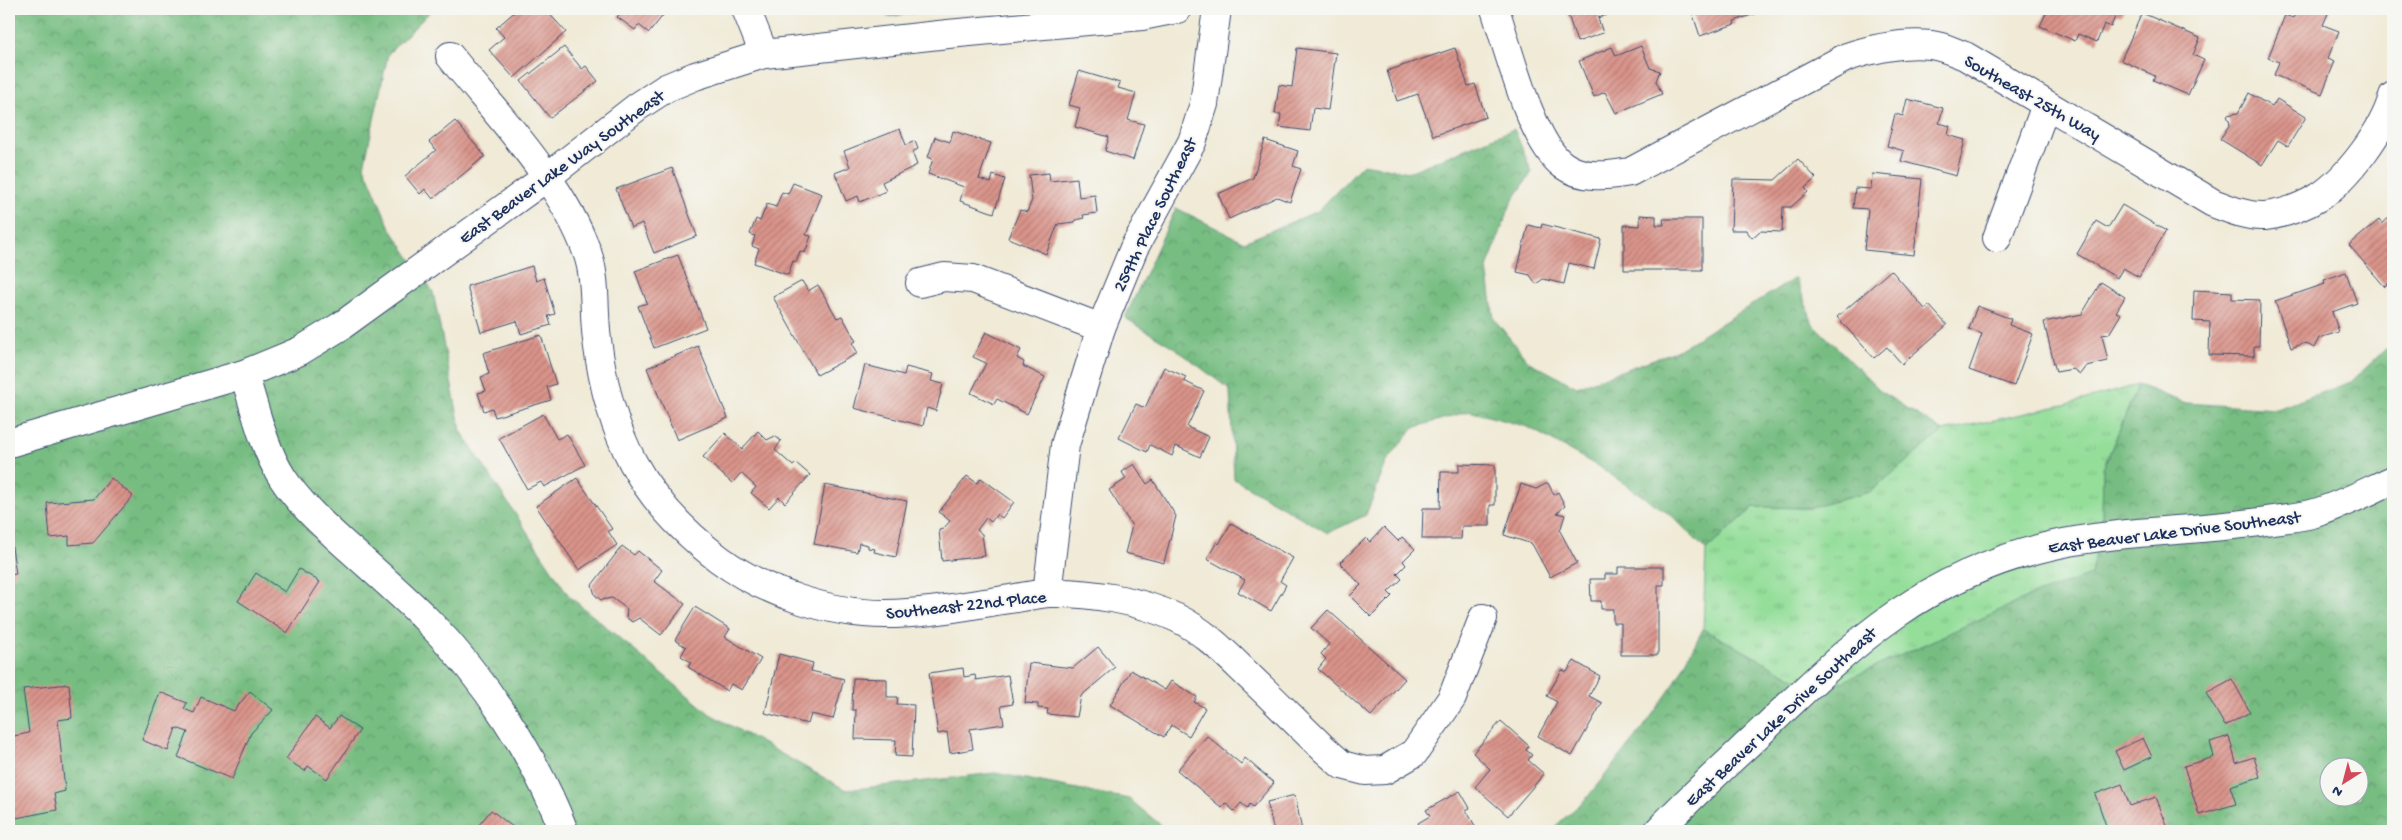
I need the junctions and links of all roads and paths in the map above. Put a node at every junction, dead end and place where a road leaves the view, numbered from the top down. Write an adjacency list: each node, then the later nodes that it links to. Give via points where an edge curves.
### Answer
1 (746, 9): 5 (street)
2 (1177, 9): 5 (street, East Beaver Lake Way Southeast, via 1142,16)
3 (1217, 9): 12 (street, 259th Place Southeast, via 1204,104 1192,142 1134,248)
4 (1495, 9): 8 (street, Southeast 25th Way, via 1536,129 1547,150 1564,166 1585,174 1607,176 1630,172 1846,57 1874,48 1932,45 1965,56)
5 (764, 54): 9 (street, East Beaver Lake Way Southeast, via 666,88)
6 (450, 56): 9 (street, Southeast 22nd Place)
7 (2393, 96): 8 (street, Southeast 25th Way, via 2381,124 2363,152 2336,184 2290,212 2262,216 2236,212 2213,203)
8 (2046, 105): 10 (street)
9 (546, 177): 13 (street, East Beaver Lake Way Southeast, via 341,326 300,351); 16 (street, Southeast 22nd Place, via 577,228 592,269 600,363 609,409 624,447 650,490 677,522 720,560 797,599 839,611 920,612)
10 (1997, 238)
11 (920, 283): 12 (street, via 944,277 973,279)
12 (1101, 328): 16 (street, 259th Place Southeast, via 1065,445)
13 (244, 374): 14 (street); 18 (street, via 270,456 282,478 315,517 427,620 458,654 517,737)
14 (9, 444)
15 (2393, 480): 19 (street, East Beaver Lake Drive Southeast, via 2314,513 2246,524 2056,544 2002,558 1959,576 1879,624 1833,662)
16 (1047, 593): 17 (street, Southeast 22nd Place, via 1142,603 1180,619 1211,639 1342,764 1366,771 1385,770 1414,753 1452,698)
17 (1483, 618)
18 (564, 831)
19 (1658, 831)

